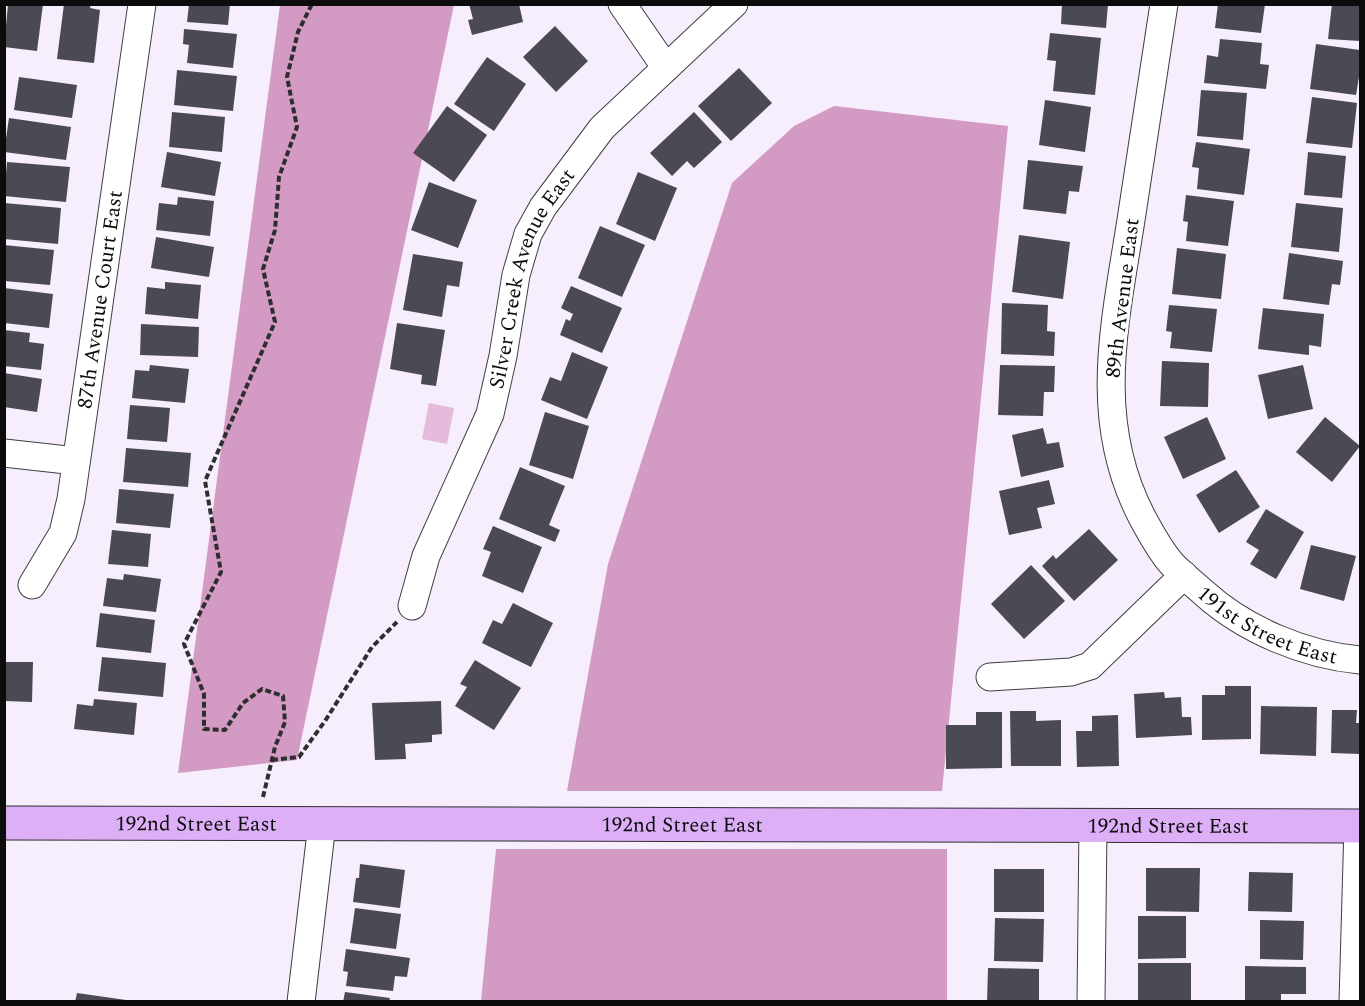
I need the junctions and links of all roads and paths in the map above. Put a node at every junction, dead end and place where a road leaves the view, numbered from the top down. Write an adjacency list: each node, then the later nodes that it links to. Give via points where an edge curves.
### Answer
1 (142, 4): 8 (street, 87th Avenue Court East)
2 (312, 4): 14 (path, via 298,32 287,77 297,127 279,177 275,230 263,268 276,322 205,481 220,572 184,644 204,694 204,729 225,730 243,703 262,689 283,696 285,722)
3 (622, 4): 6 (street)
4 (734, 4): 6 (street, Silver Creek Avenue East)
5 (1164, 4): 9 (street, 89th Avenue East, via 1110,375 1112,419 1130,493 1170,562)
6 (666, 68): 11 (street, Silver Creek Avenue East, via 602,128 543,207 528,234 516,275 490,414 426,556)
7 (4, 453): 8 (street)
8 (75, 461): 10 (street, 87th Avenue Court East, via 63,533)
9 (1184, 575): 12 (street, 191st Street East, via 1238,619 1268,634 1309,650); 13 (street, via 1090,666 1071,672)
10 (32, 585)
11 (412, 606): 14 (path, via 372,647 299,758)
12 (1360, 660)
13 (990, 677)
14 (272, 760): 16 (path)
15 (4, 823): 16 (street, 192nd Street East)
16 (257, 823): 17 (street, 192nd Street East)
17 (322, 824): 18 (street, 192nd Street East); 20 (street)
18 (1093, 826): 19 (street, 192nd Street East); 21 (street)
19 (1359, 826): 22 (street)
20 (301, 1002)
21 (1091, 1002)
22 (1353, 1002)

